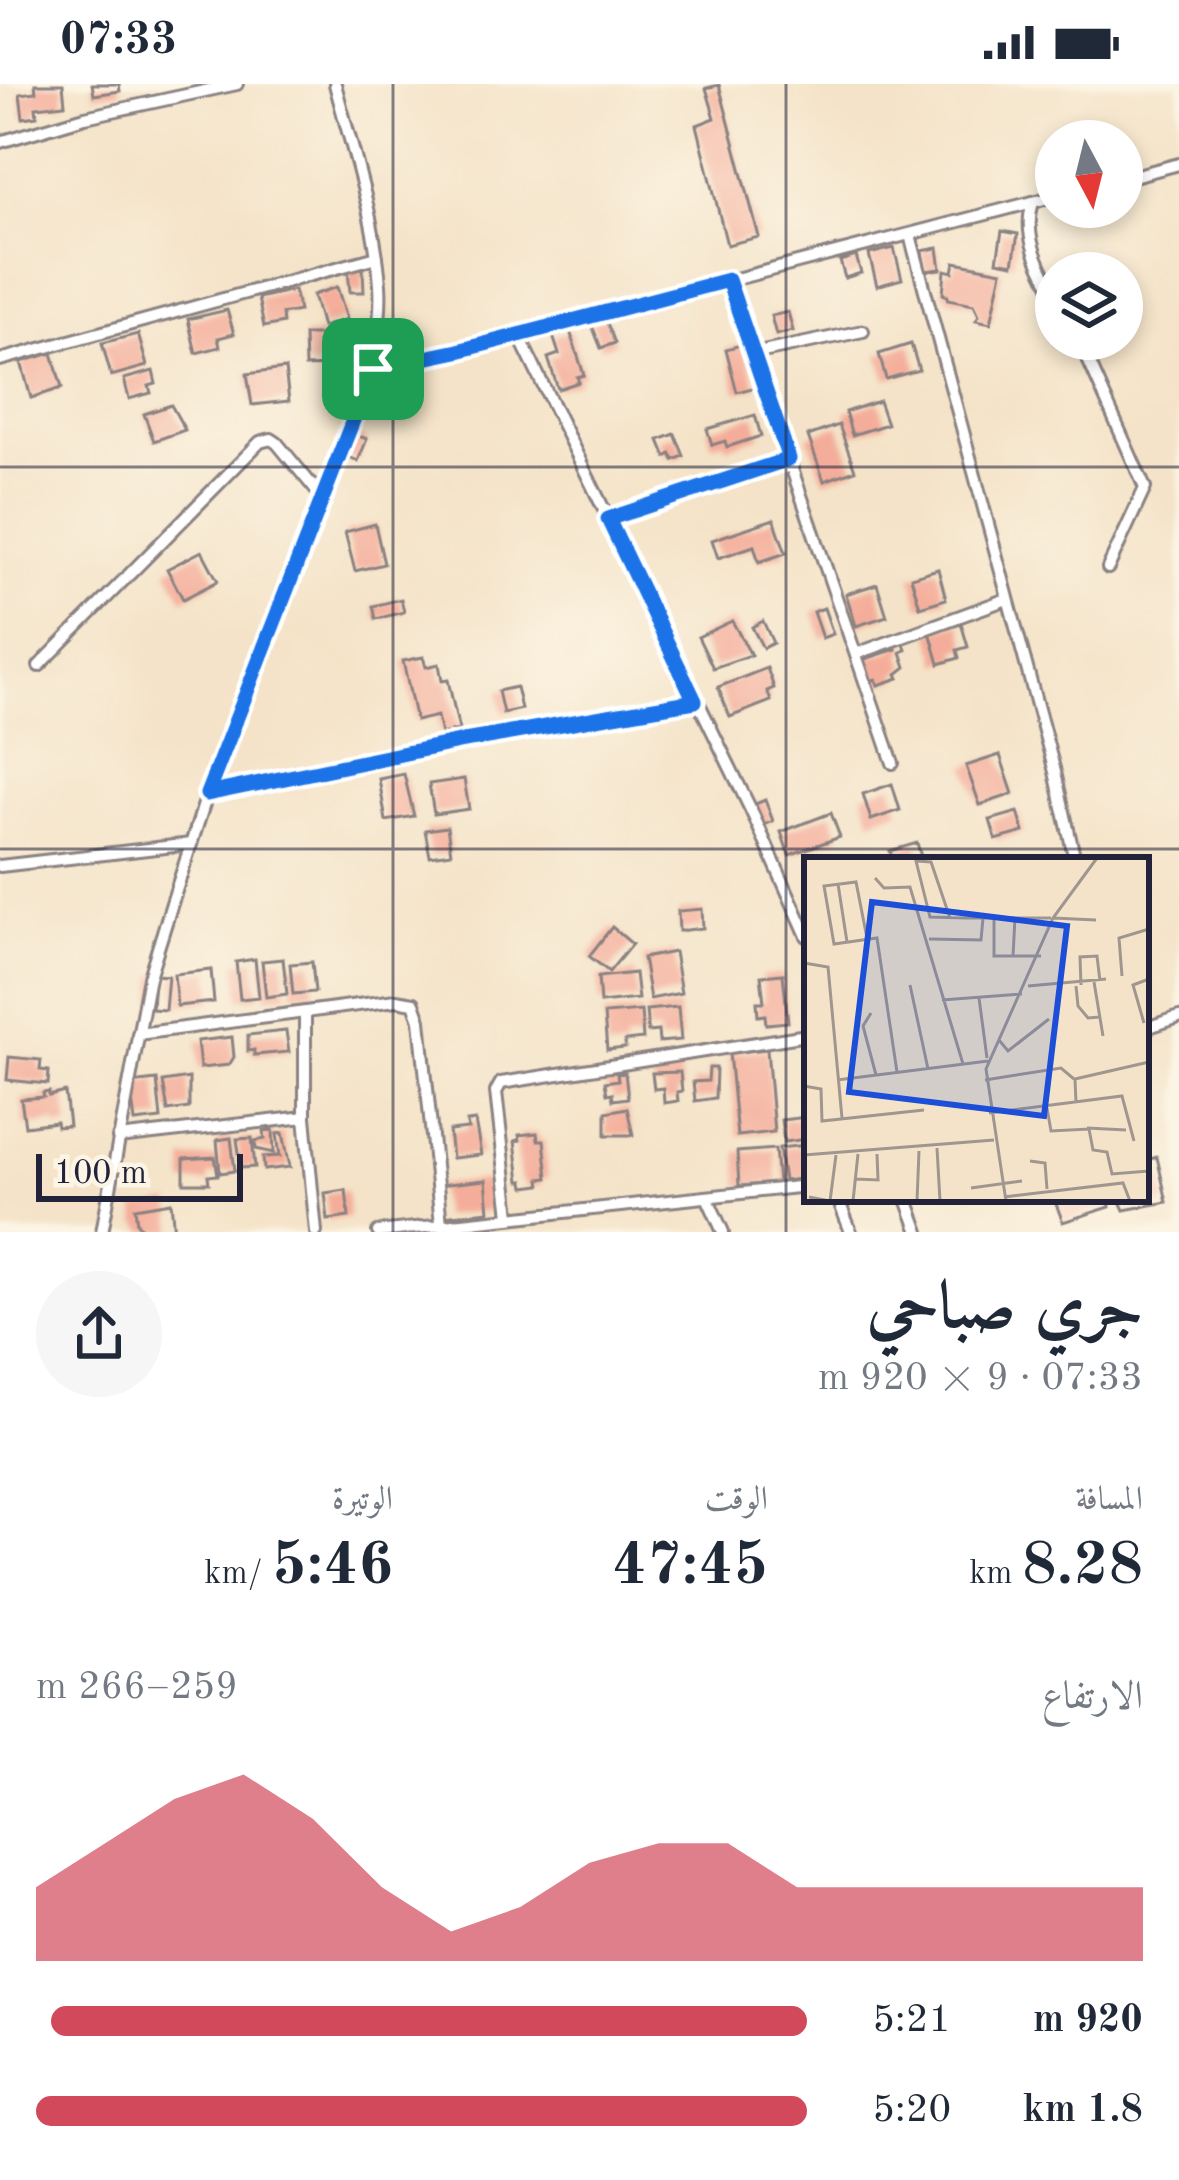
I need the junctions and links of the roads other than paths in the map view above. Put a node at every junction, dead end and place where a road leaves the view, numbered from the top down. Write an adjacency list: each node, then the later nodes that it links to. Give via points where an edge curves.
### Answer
1 (237, 84): 3 (street)
2 (334, 84): 9 (street)
3 (0, 142)
4 (1179, 164): 5 (street)
5 (1143, 173)
6 (1033, 202): 7 (street); 8 (street)
7 (910, 235): 10 (street); 21 (street)
8 (1036, 252)
9 (376, 256): 14 (street); 16 (street)
10 (728, 280): 12 (street); 13 (street)
11 (863, 331): 13 (street)
12 (518, 334): 16 (street); 19 (street)
13 (753, 355): 17 (street)
14 (0, 360)
15 (1088, 360): 20 (street, via 1145,488)
16 (373, 369): 18 (street)
17 (789, 459): 19 (street); 22 (street)
18 (324, 500): 23 (street, via 277,443 260,442); 26 (street)
19 (608, 519): 24 (street)
20 (1108, 568)
21 (1007, 598): 22 (street); 28 (street)
22 (856, 654): 25 (street)
23 (39, 666)
24 (695, 701): 26 (street); 30 (street)
25 (893, 764)
26 (207, 794): 27 (street)
27 (191, 844): 29 (street); 34 (street)
28 (1074, 857)
29 (0, 866)
30 (804, 929)
31 (305, 1014): 34 (street); 36 (street); 43 (street, via 396,1000 417,1008)
32 (1179, 1017): 33 (street)
33 (1149, 1027)
34 (138, 1034): 37 (street)
35 (804, 1035): 42 (street, via 502,1084 496,1092)
36 (305, 1117): 37 (street); 45 (street)
37 (118, 1138): 44 (street)
38 (804, 1186): 39 (street)
39 (707, 1197): 42 (street); 47 (street)
40 (839, 1202): 48 (street)
41 (908, 1202): 49 (street)
42 (510, 1216): 43 (street)
43 (441, 1224): 46 (street)
44 (102, 1232)
45 (316, 1232)
46 (378, 1232)
47 (723, 1232)
48 (851, 1232)
49 (919, 1232)

